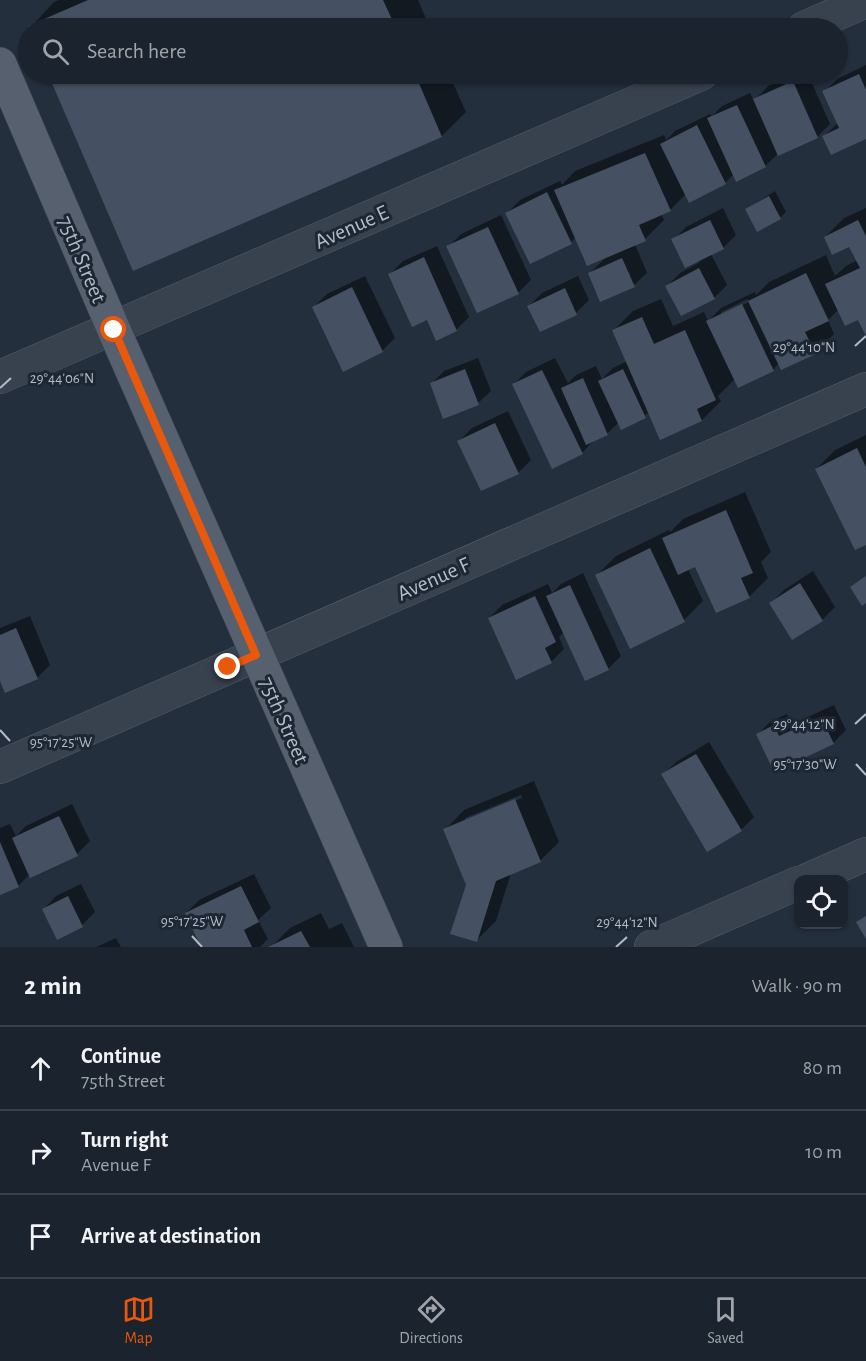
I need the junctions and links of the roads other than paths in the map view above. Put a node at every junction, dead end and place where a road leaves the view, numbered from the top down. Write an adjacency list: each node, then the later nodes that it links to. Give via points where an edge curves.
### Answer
1 (866, 1): 2 (street)
2 (827, 18)
3 (0, 64): 5 (main road, 75th Street)
4 (678, 84): 5 (street, Avenue E)
5 (114, 330): 6 (street, Avenue E); 8 (main road, 75th Street)
6 (0, 377)
7 (866, 389): 8 (street, Avenue F)
8 (256, 655): 9 (street, Avenue F); 13 (main road, 75th Street)
9 (0, 767)
10 (866, 854): 11 (street)
11 (816, 875)
12 (794, 885): 14 (street)
13 (386, 947)
14 (651, 947)

